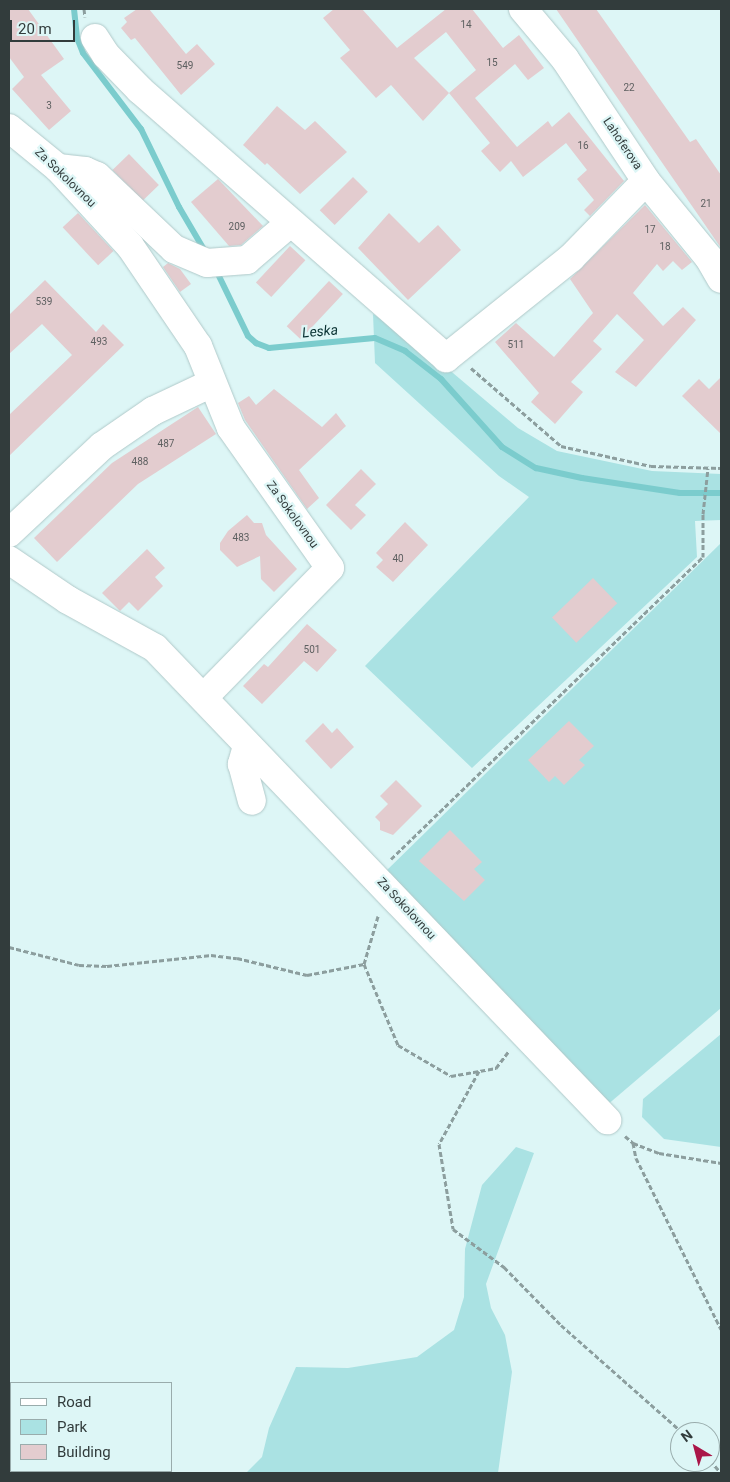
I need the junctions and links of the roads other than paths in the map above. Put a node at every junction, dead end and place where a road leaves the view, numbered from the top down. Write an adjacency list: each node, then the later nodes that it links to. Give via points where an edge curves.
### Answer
1 (523, 9): 5 (street, Lahoferova, via 565,59)
2 (95, 38): 6 (street, via 106,55 140,90)
3 (9, 128): 4 (street, Za Sokolovnou)
4 (58, 168): 6 (street, via 85,170 97,176 174,249 216,264 252,257); 8 (street, Za Sokolovnou, via 130,246 192,335)
5 (646, 180): 6 (street, via 571,258 446,358); 7 (street, Lahoferova, via 709,258)
6 (290, 223)
7 (721, 279)
8 (212, 383): 9 (street, via 152,411 102,446); 11 (street, Za Sokolovnou, via 231,428 330,568)
9 (9, 533)
10 (9, 560): 11 (street, Za Sokolovnou, via 68,600 155,648)
11 (204, 697): 12 (street, Za Sokolovnou)
12 (247, 746): 13 (street, via 242,764); 14 (street, Za Sokolovnou, via 310,807)
13 (252, 801)
14 (607, 1120)

